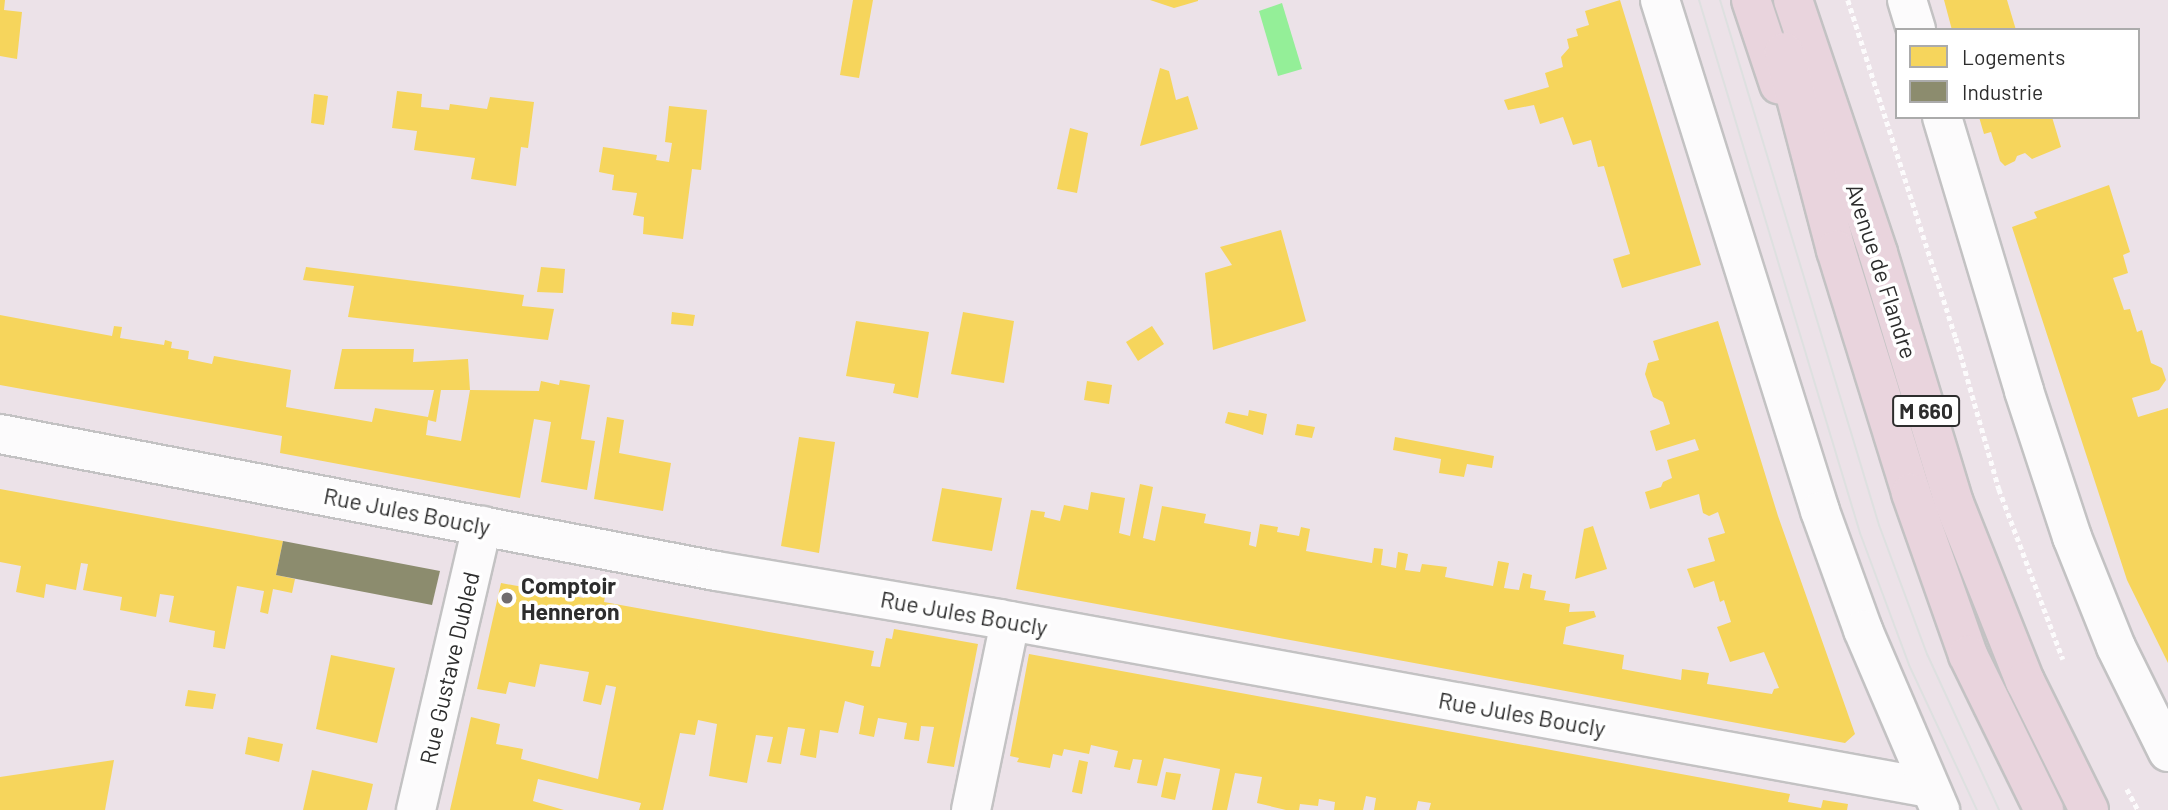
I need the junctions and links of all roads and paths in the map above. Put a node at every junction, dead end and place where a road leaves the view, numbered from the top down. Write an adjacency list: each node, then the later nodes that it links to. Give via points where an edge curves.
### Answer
1 (1660, 0): 18 (street, via 1820,511 1863,631)
2 (1751, 0): 10 (main road, M 660)
3 (1769, 0): 10 (main road, Avenue de Flandre / M 660)
4 (1793, 0): 11 (main road, Avenue de Flandre / M 660)
5 (1812, 0): 11 (main road, M 660)
6 (1848, 0): 15 (path, via 1999,489)
7 (1907, 0): 8 (street)
8 (1915, 28)
9 (1943, 119): 16 (street, via 2072,537 2116,647)
10 (1836, 250): 21 (main road, Avenue de Flandre / M 660, via 1911,493 1968,655)
11 (1878, 253): 22 (main road, Avenue de Flandre / M 660, via 1978,569 2025,681)
12 (0, 434): 13 (street, Rue Jules Boucly)
13 (482, 526): 14 (street, Rue Jules Boucly); 19 (street, Rue Gustave Dubled)
14 (1010, 621): 18 (street, Rue Jules Boucly); 20 (street)
15 (2065, 664)
16 (2168, 752)
17 (2123, 781): 23 (path)
18 (1935, 799)
19 (416, 810)
20 (971, 810)
21 (2044, 810)
22 (2089, 810)
23 (2138, 810)

